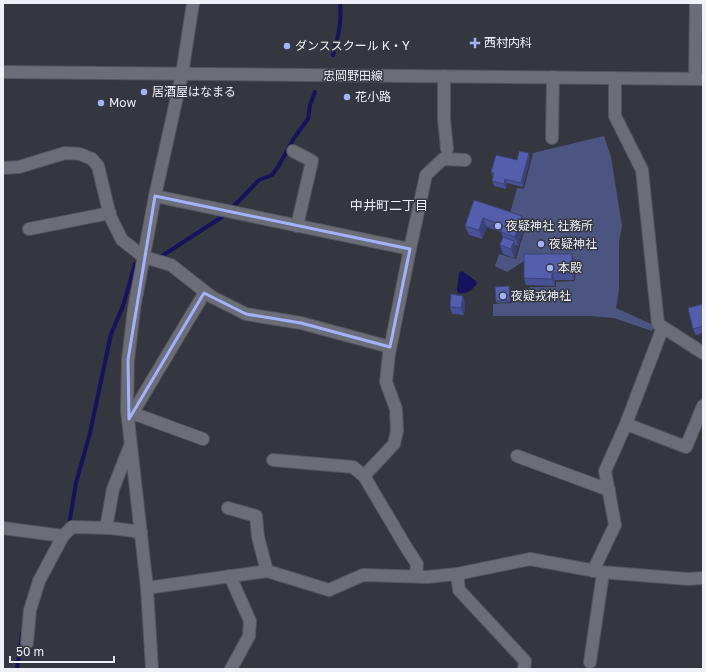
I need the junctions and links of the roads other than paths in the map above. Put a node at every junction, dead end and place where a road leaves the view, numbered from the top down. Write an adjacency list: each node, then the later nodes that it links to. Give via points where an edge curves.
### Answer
1 (193, 3): 4 (street)
2 (696, 3): 8 (street)
3 (3, 72): 4 (street, 忠岡野田線)
4 (182, 74): 5 (street, 忠岡野田線); 14 (street)
5 (444, 76): 6 (street, 忠岡野田線); 10 (street)
6 (553, 77): 7 (street, 忠岡野田線); 9 (street)
7 (615, 78): 8 (street, 忠岡野田線); 21 (street, via 615,116 642,170 658,324)
8 (699, 79)
9 (552, 138)
10 (447, 149)
11 (293, 151): 16 (street, via 312,161)
12 (466, 160): 18 (street, via 443,159 426,174)
13 (3, 168): 15 (street, via 19,167 65,153 92,158 98,166)
14 (155, 196): 16 (street); 19 (street)
15 (110, 213): 17 (street); 19 (street, via 122,240)
16 (297, 226): 18 (street)
17 (29, 230)
18 (410, 249): 22 (street)
19 (144, 257): 20 (street, via 171,266); 25 (street, via 128,360 127,410)
20 (205, 292): 22 (street, via 246,314 301,323); 25 (street)
21 (663, 327): 23 (street); 26 (street)
22 (390, 346): 31 (street, via 386,382 396,409 397,431 394,444)
23 (703, 353)
24 (703, 406): 26 (street, via 686,447)
25 (130, 416): 27 (street); 28 (street)
26 (626, 424): 32 (street, via 605,471)
27 (203, 438)
28 (131, 443): 35 (street, via 113,489); 36 (street)
29 (517, 456): 32 (street)
30 (273, 460): 31 (street, via 354,467)
31 (364, 476): 42 (street, via 417,564)
32 (608, 490): 39 (street, via 615,525)
33 (228, 508): 38 (street, via 256,516 258,537)
34 (3, 528): 37 (street)
35 (106, 528): 36 (street); 37 (street, via 72,528)
36 (141, 532): 44 (street)
37 (63, 536): 45 (street, via 39,581 30,610)
38 (267, 571): 41 (street); 42 (street, via 329,590 363,575)
39 (598, 572): 40 (street, via 530,559); 43 (street); 46 (street)
40 (457, 574): 42 (street); 49 (street, via 459,590 525,661)
41 (230, 576): 44 (street); 48 (street, via 250,620 249,636)
42 (416, 576)
43 (703, 578)
44 (148, 588): 47 (street)
45 (27, 643)
46 (590, 662)
47 (152, 669)
48 (231, 669)
49 (524, 669)

